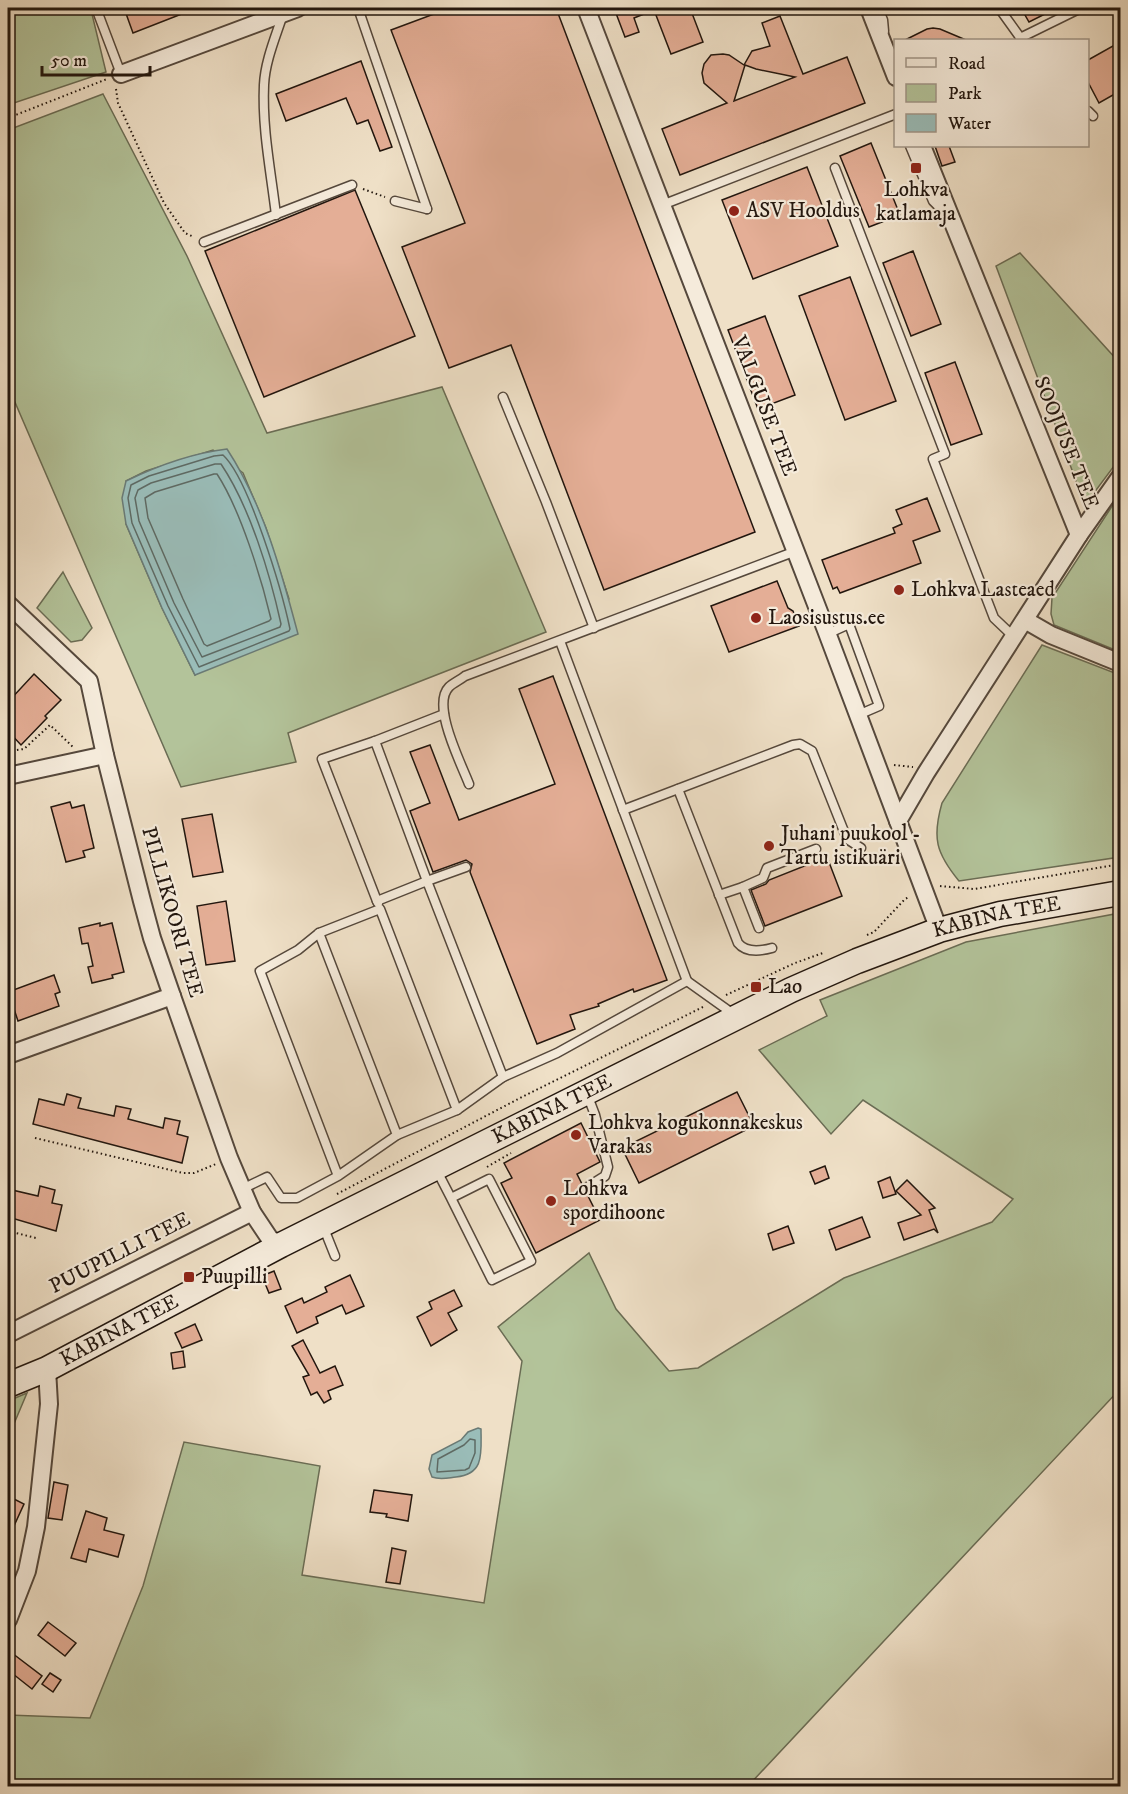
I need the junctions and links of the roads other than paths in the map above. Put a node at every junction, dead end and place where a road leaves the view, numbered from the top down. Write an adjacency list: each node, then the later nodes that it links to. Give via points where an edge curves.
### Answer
1 (96, 8): 13 (lane)
2 (358, 8): 19 (lane, via 427,209)
3 (586, 8): 20 (street, VALGUSE TEE)
4 (869, 8): 11 (street)
5 (878, 8): 11 (lane)
6 (999, 8): 9 (lane)
7 (1081, 8): 10 (lane)
8 (291, 10): 13 (street); 21 (lane, via 271,51 264,84)
9 (1020, 39)
10 (1023, 39)
11 (887, 56): 12 (street)
12 (894, 72)
13 (121, 74)
14 (894, 115): 20 (lane)
15 (910, 147): 22 (lane, via 933,201)
16 (922, 147): 22 (street, SOOJUSE TEE)
17 (835, 168): 32 (lane, via 945,454 933,459 994,618)
18 (352, 185): 21 (lane)
19 (395, 201)
20 (662, 205): 27 (street, VALGUSE TEE)
21 (276, 215): 23 (lane)
22 (952, 220): 26 (street, SOOJUSE TEE)
23 (204, 242)
24 (502, 397): 30 (lane)
25 (1120, 477): 26 (street)
26 (1079, 535): 29 (street, SOOJUSE TEE)
27 (795, 551): 30 (lane); 31 (street, VALGUSE TEE)
28 (8, 604): 38 (street, PILLIKOORI TEE, via 89,681)
29 (1025, 620): 32 (street, SOOJUSE TEE); 34 (street)
30 (594, 628): 33 (lane)
31 (827, 634): 36 (street, VALGUSE TEE); 36 (lane, via 849,624 879,706)
32 (1014, 637): 43 (street, SOOJUSE TEE)
33 (560, 641): 35 (lane, via 465,676 448,688 442,703); 42 (lane)
34 (1120, 663)
35 (444, 714): 37 (lane); 40 (lane)
36 (858, 715): 43 (street, VALGUSE TEE)
37 (375, 741): 47 (lane); 51 (lane, via 322,759)
38 (105, 755): 39 (street); 57 (street, PILLIKOORI TEE, via 152,938)
39 (8, 776)
40 (469, 784)
41 (678, 789): 42 (lane); 44 (lane, via 800,744 812,751 847,839); 50 (lane)
42 (623, 810): 56 (lane)
43 (898, 821): 53 (street)
44 (861, 848)
45 (816, 849): 48 (lane, via 767,868 763,878)
46 (466, 867): 47 (lane)
47 (427, 881): 51 (lane); 60 (lane)
48 (743, 887): 50 (lane); 52 (lane)
49 (1120, 893): 53 (street, KABINA TEE, via 1000,914)
50 (719, 895): 55 (lane, via 742,948)
51 (379, 905): 54 (lane); 62 (lane)
52 (759, 928)
53 (939, 930): 58 (street, KABINA TEE, via 858,961)
54 (319, 933): 64 (lane); 67 (lane, via 260,971)
55 (772, 948)
56 (687, 981): 58 (lane); 60 (lane, via 557,1053)
57 (172, 996): 59 (street); 69 (street, PILLIKOORI TEE)
58 (737, 1017): 61 (street, KABINA TEE)
59 (8, 1055)
60 (503, 1077): 62 (lane)
61 (586, 1093): 63 (lane); 66 (street, KABINA TEE); 68 (lane, via 596,1115 608,1167 605,1176)
62 (457, 1110): 64 (lane)
63 (549, 1121)
64 (397, 1135): 67 (lane)
65 (494, 1150): 66 (lane)
66 (446, 1164): 70 (lane); 72 (street, KABINA TEE)
67 (338, 1176): 69 (lane, via 297,1198 281,1198 267,1177)
68 (589, 1186)
69 (242, 1189): 71 (street, PILLIKOORI TEE)
70 (451, 1198): 70 (lane, via 489,1179 531,1261 492,1280)
71 (252, 1212): 73 (street, PILLIKOORI TEE, via 270,1239); 79 (street, PUUPILLI TEE)
72 (322, 1225): 73 (street, KABINA TEE); 74 (lane)
73 (281, 1245): 75 (street, KABINA TEE)
74 (335, 1256)
75 (248, 1263): 76 (lane); 78 (street, KABINA TEE)
76 (209, 1272)
77 (164, 1297): 78 (lane)
78 (134, 1323): 80 (street, KABINA TEE)
79 (8, 1334)
80 (47, 1369): 81 (street, KABINA TEE); 82 (street, via 49,1404 36,1527 27,1571)
81 (8, 1385)
82 (8, 1620)

